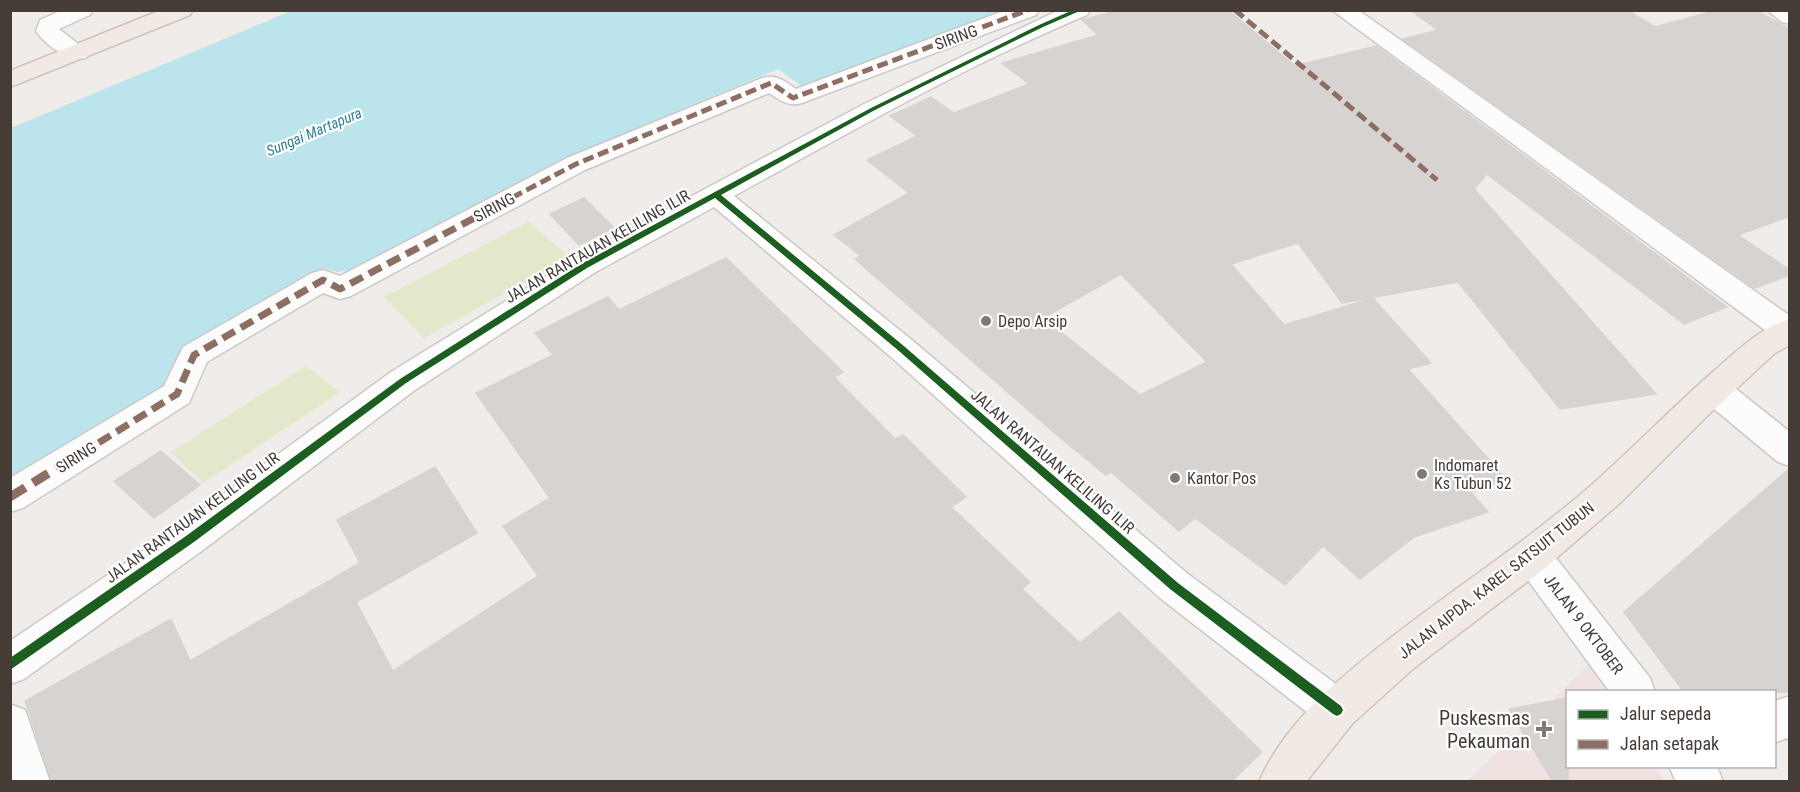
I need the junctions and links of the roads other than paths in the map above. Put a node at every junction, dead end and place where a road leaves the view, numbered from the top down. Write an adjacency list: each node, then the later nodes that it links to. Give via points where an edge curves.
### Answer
1 (82, 10): 8 (street, via 48,25 47,31)
2 (182, 10): 8 (main road)
3 (1028, 10): 14 (street, SIRING, via 794,98 771,83 576,164 340,289 323,280 194,355 177,394)
4 (1079, 10): 10 (street, via 873,109)
5 (1343, 10): 11 (street)
6 (1778, 10): 7 (street)
7 (1790, 17)
8 (78, 53): 9 (main road)
9 (10, 80)
10 (716, 195): 16 (street, JALAN RANTAUAN KELILING ILIR, via 584,266 403,381 190,539); 18 (street, JALAN RANTAUAN KELILING ILIR, via 902,349 1174,586)
11 (1789, 330): 12 (main road, JALAN AIPDA. KAREL SATSUIT TUBUN, via 1764,345)
12 (1714, 390): 13 (street); 15 (main road, JALAN AIPDA. KAREL SATSUIT TUBUN, via 1608,492)
13 (1790, 452)
14 (10, 497)
15 (1532, 556): 17 (street, JALAN 9 OKTOBER); 18 (main road, JALAN AIPDA. KAREL SATSUIT TUBUN, via 1400,655)
16 (10, 665)
17 (1633, 690)
18 (1337, 710): 22 (main road, JALAN AIPDA. KAREL SATSUIT TUBUN)
19 (10, 725): 21 (street)
20 (1692, 768): 23 (street)
21 (28, 782)
22 (1281, 782)
23 (1701, 782)

